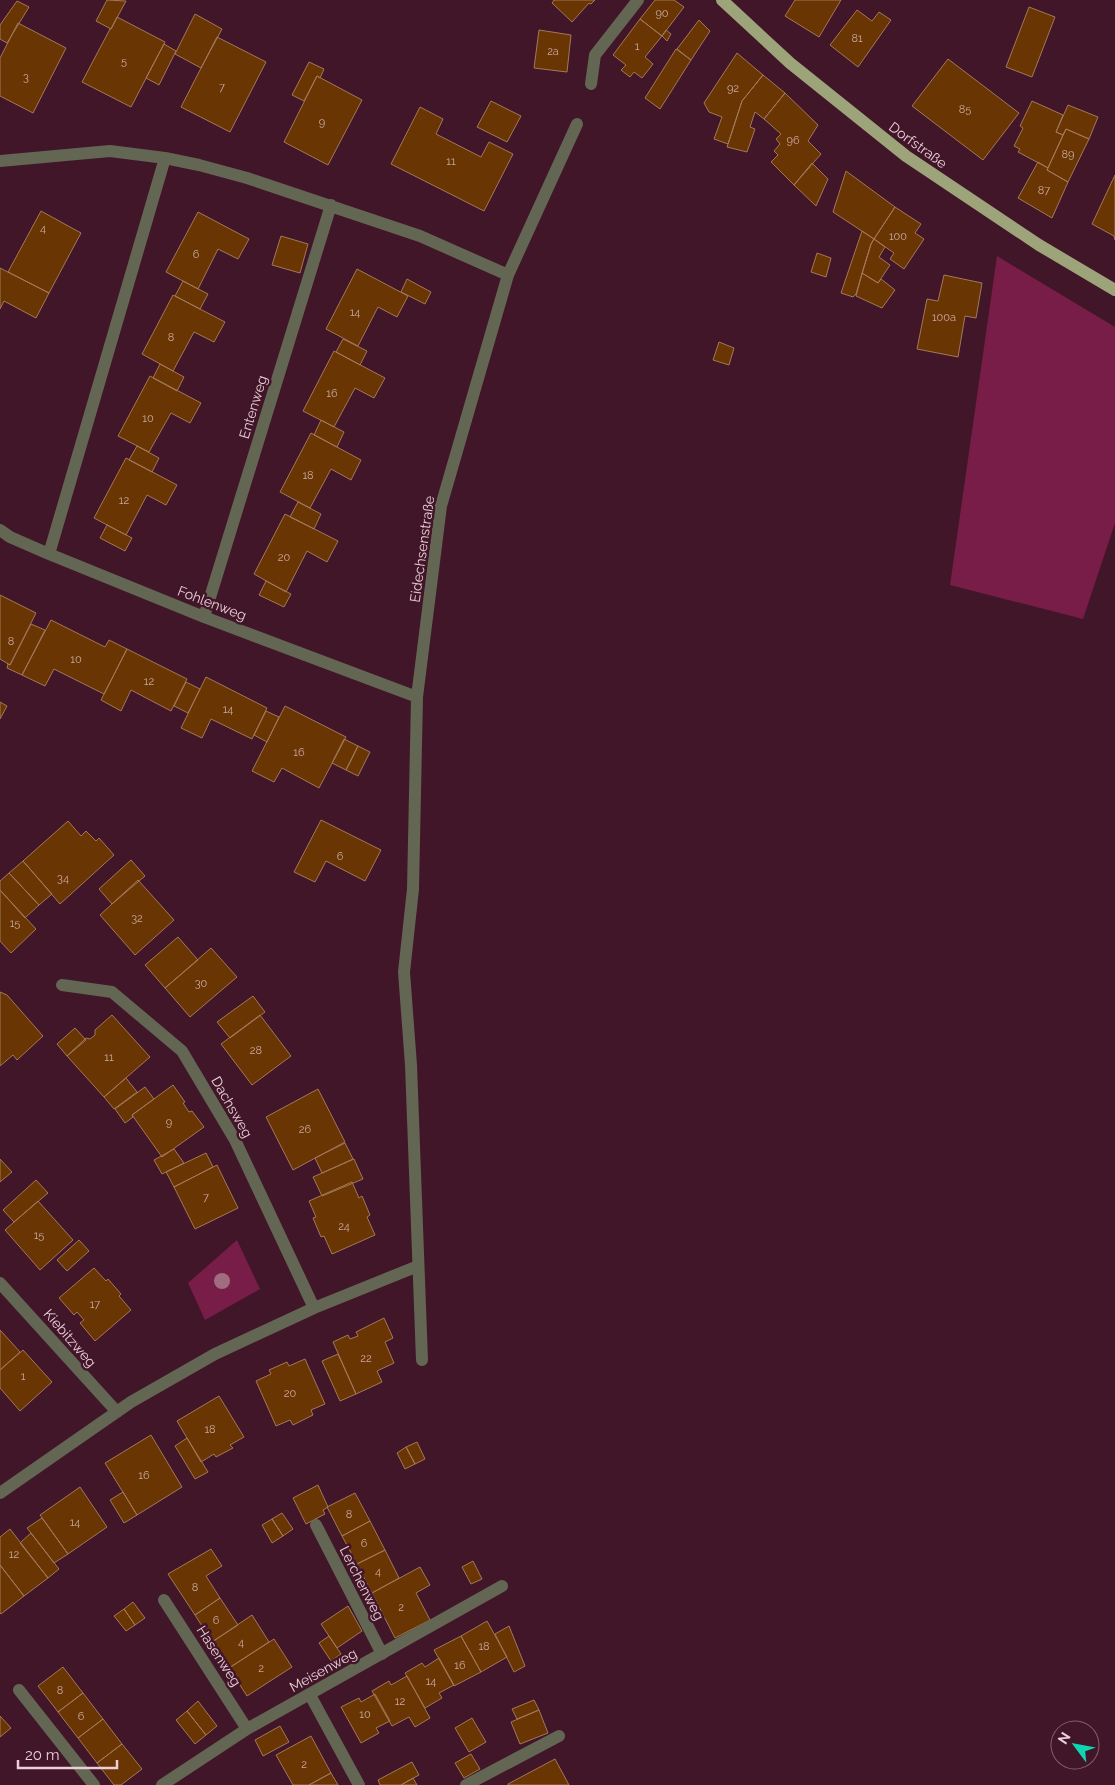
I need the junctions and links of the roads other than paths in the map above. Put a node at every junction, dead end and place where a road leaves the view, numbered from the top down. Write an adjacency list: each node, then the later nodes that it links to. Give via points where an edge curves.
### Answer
1 (638, 0): 3 (street, via 595,55)
2 (722, 0): 9 (main road, Dorfstraße, via 790,63 906,156 1039,245)
3 (591, 84)
4 (577, 124): 8 (street, Eidechsenstraße)
5 (165, 158): 6 (street, via 110,151); 7 (street, via 247,178); 11 (street)
6 (0, 160)
7 (331, 205): 8 (street, via 420,236); 12 (street, Entenweg)
8 (508, 275): 13 (street, Eidechsenstraße, via 441,506)
9 (1115, 290)
10 (0, 530): 11 (street, Fohlenweg)
11 (49, 554): 12 (street, Fohlenweg)
12 (204, 617): 13 (street, Fohlenweg)
13 (417, 697): 15 (street, Eidechsenstraße, via 413,889 404,972 411,1065)
14 (62, 985): 17 (street, Dachsweg, via 112,992 182,1051 235,1140)
15 (418, 1266): 17 (street); 18 (street, Eidechsenstraße)
16 (0, 1283): 19 (street, Kiebitzweg)
17 (314, 1308): 19 (street, via 215,1354)
18 (422, 1360)
19 (117, 1412): 20 (street)
20 (0, 1493)
21 (316, 1524): 24 (street, Lerchenweg)
22 (502, 1586): 24 (street, Meisenweg)
23 (164, 1600): 27 (street, Hasenweg)
24 (382, 1654): 26 (street, Meisenweg)
25 (19, 1690): 29 (street)
26 (310, 1695): 27 (street, Meisenweg); 31 (street)
27 (248, 1729): 30 (street, Meisenweg)
28 (559, 1736): 32 (street)
29 (94, 1785)
30 (162, 1785)
31 (359, 1785)
32 (466, 1785)

